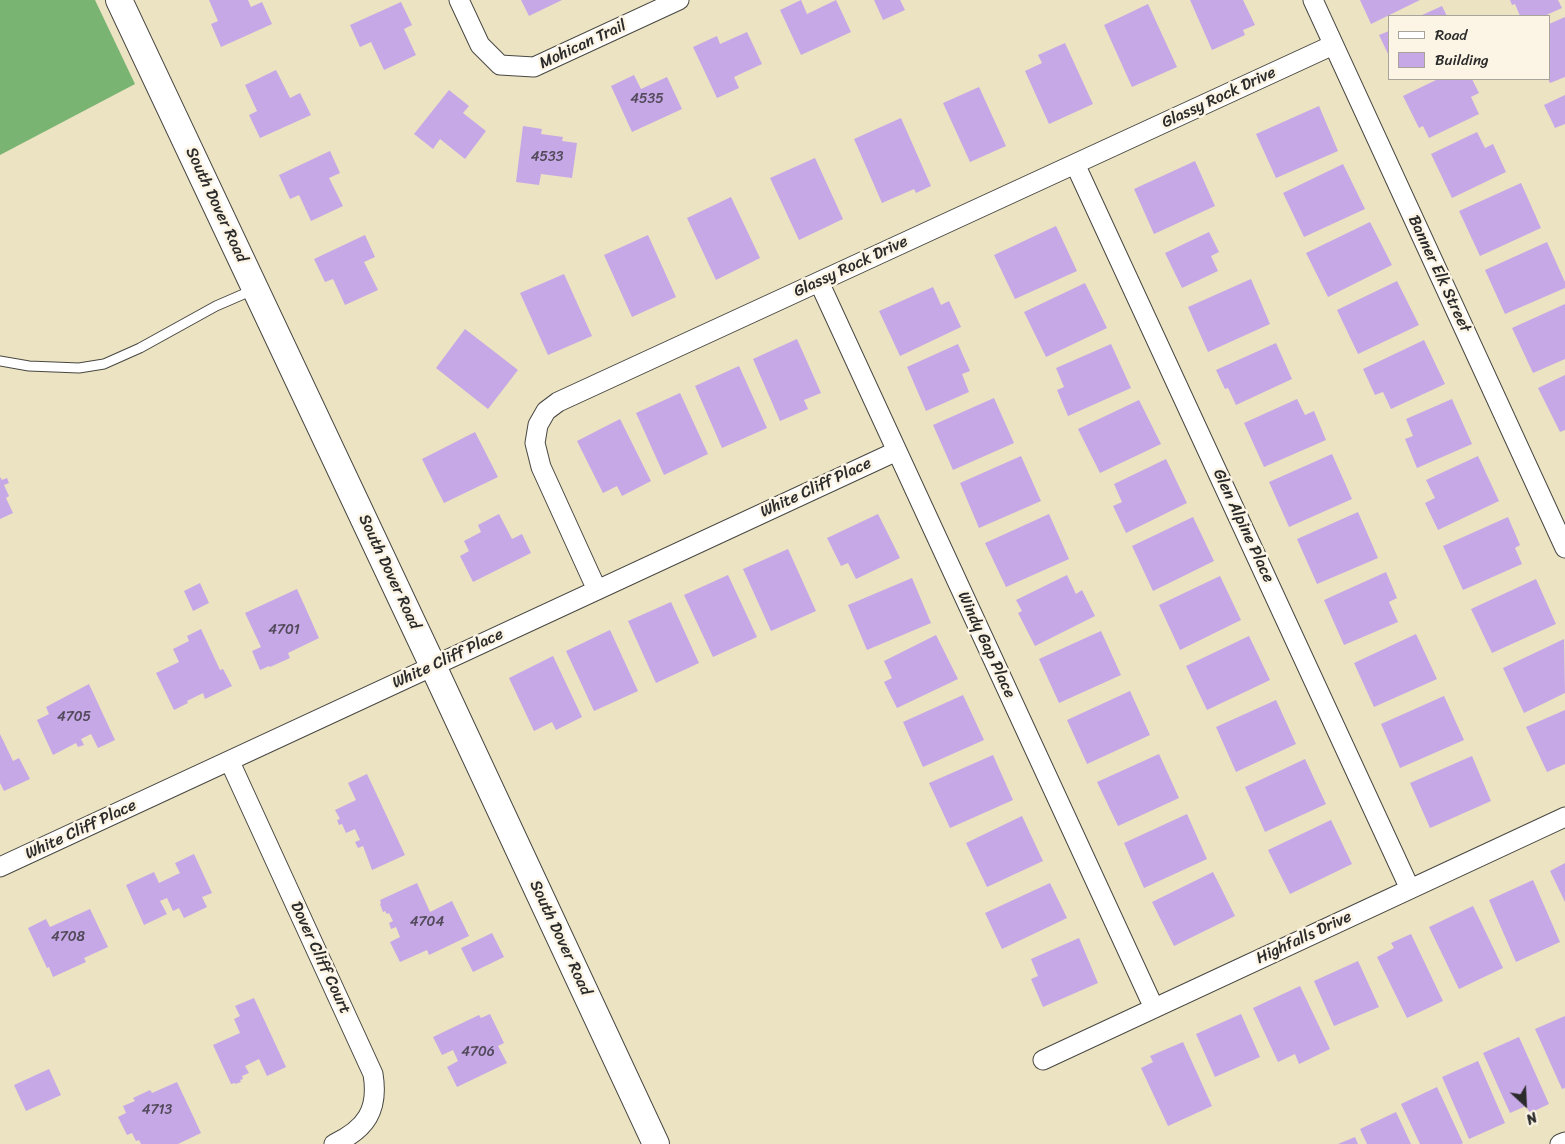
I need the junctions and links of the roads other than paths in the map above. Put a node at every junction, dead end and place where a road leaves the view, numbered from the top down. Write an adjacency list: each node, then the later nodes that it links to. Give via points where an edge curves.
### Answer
1 (119, 0): 8 (street, South Dover Road)
2 (459, 0): 3 (street, Mohican Trail, via 480,45 500,65 534,68)
3 (679, 0)
4 (1313, 0): 5 (street, Banner Elk Street)
5 (1333, 44): 6 (street, Glassy Rock Drive); 11 (street, Banner Elk Street)
6 (1076, 164): 7 (street, Glassy Rock Drive); 17 (street, Glen Alpine Place)
7 (819, 282): 10 (street, Windy Gap Place); 12 (street, Glassy Rock Drive, via 558,402 546,411 538,425 535,443 541,467)
8 (255, 289): 9 (lane, via 104,364 79,368); 13 (street, South Dover Road)
9 (0, 361)
10 (896, 451): 12 (street, White Cliff Place); 18 (street, Windy Gap Place)
11 (1565, 548)
12 (596, 590): 13 (street, White Cliff Place)
13 (433, 666): 14 (street, White Cliff Place); 22 (street, South Dover Road)
14 (230, 762): 16 (street, White Cliff Place); 21 (street, Dover Cliff Court, via 373,1074 375,1088 370,1114 356,1132)
15 (1565, 817): 17 (street, Highfalls Drive)
16 (0, 867)
17 (1410, 889): 18 (street, Highfalls Drive)
18 (1154, 1008): 19 (street, Highfalls Drive)
19 (1043, 1060)
20 (1565, 1142): 23 (street)
21 (334, 1144)
22 (656, 1144)
23 (1560, 1144)

